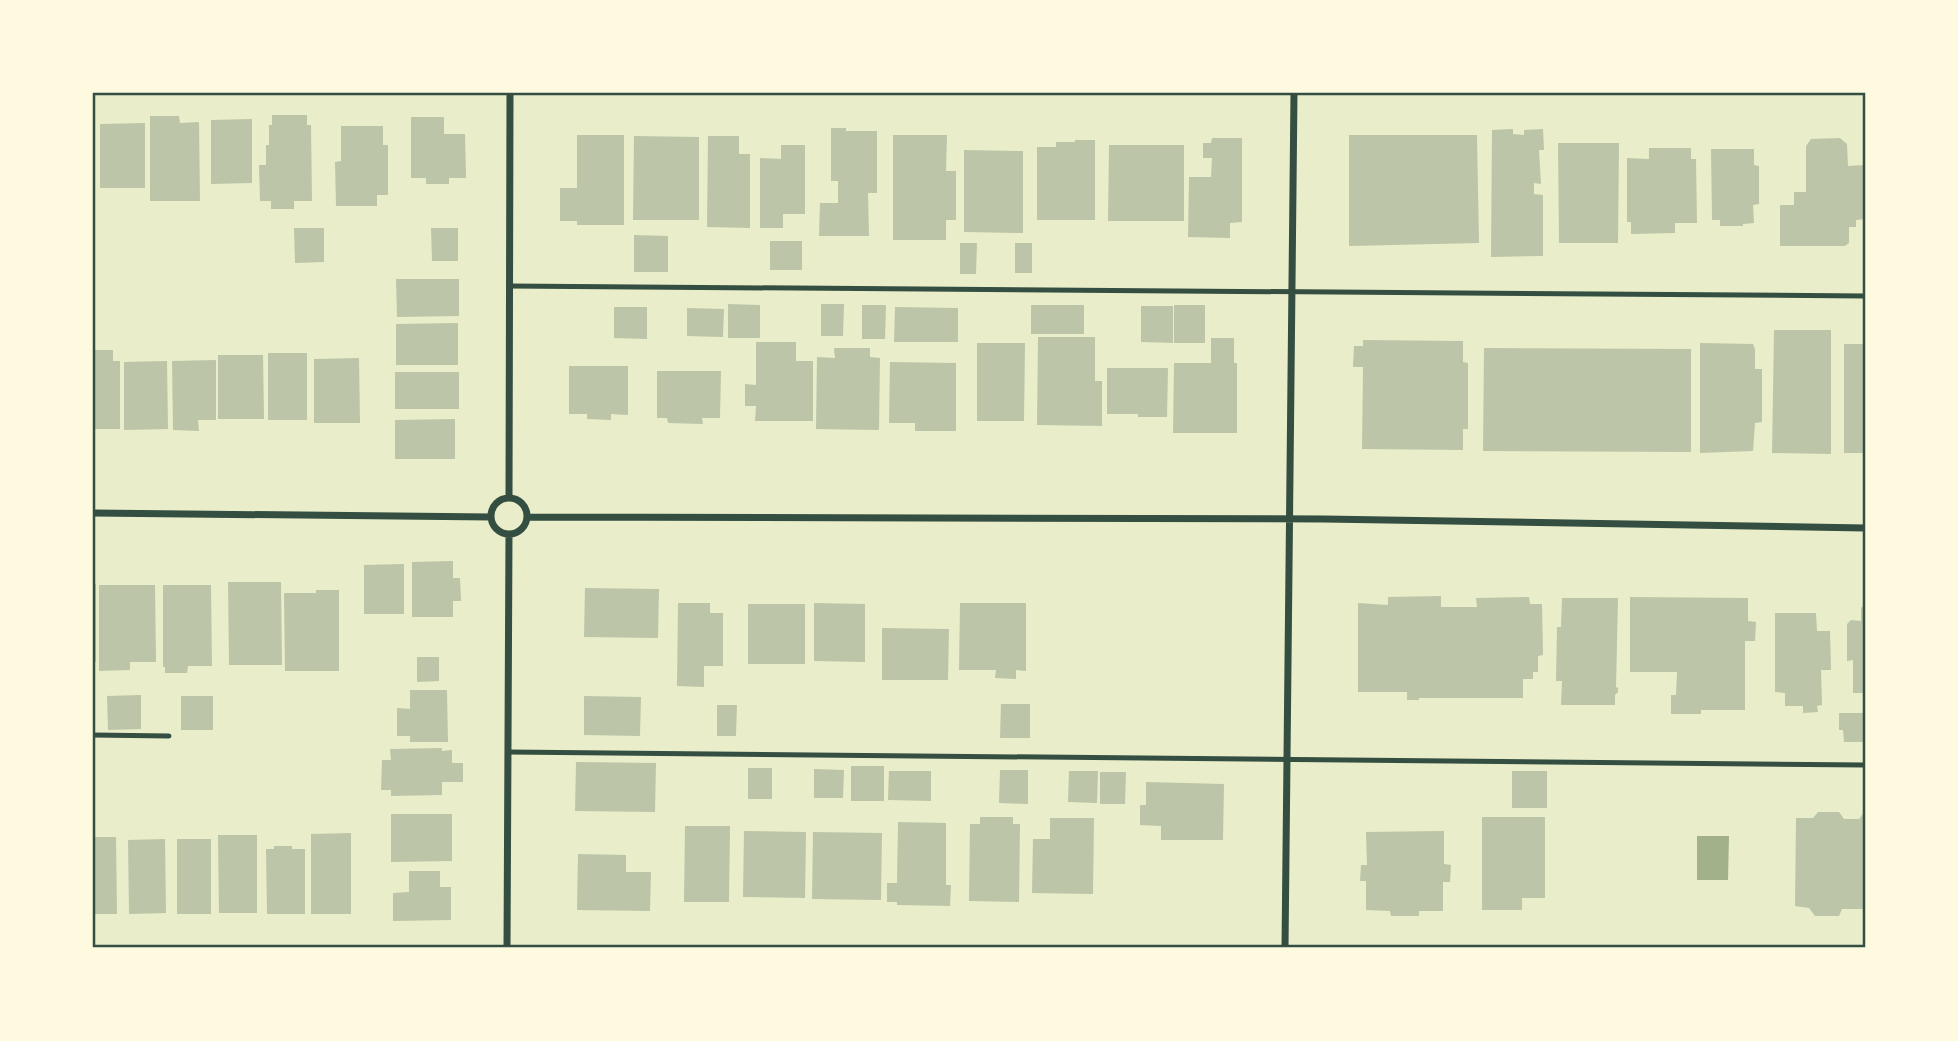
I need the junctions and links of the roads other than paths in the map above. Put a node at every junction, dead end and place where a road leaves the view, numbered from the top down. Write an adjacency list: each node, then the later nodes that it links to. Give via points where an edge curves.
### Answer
1 (510, 93): 3 (street)
2 (1294, 93): 4 (street)
3 (509, 286): 4 (lane); 6 (street)
4 (1292, 293): 5 (lane); 10 (street)
5 (1865, 296)
6 (509, 498): 8 (street, via 498,501); 9 (street, via 524,506)
7 (93, 513): 8 (street)
8 (491, 517): 12 (street, via 499,531)
9 (527, 517): 10 (street); 12 (street, via 523,527)
10 (1289, 520): 11 (street); 16 (street)
11 (1865, 527)
12 (509, 534): 15 (street)
13 (93, 735): 14 (lane)
14 (169, 736)
15 (508, 752): 16 (lane); 18 (street)
16 (1287, 759): 17 (lane); 19 (street)
17 (1865, 765)
18 (507, 948)
19 (1285, 948)

